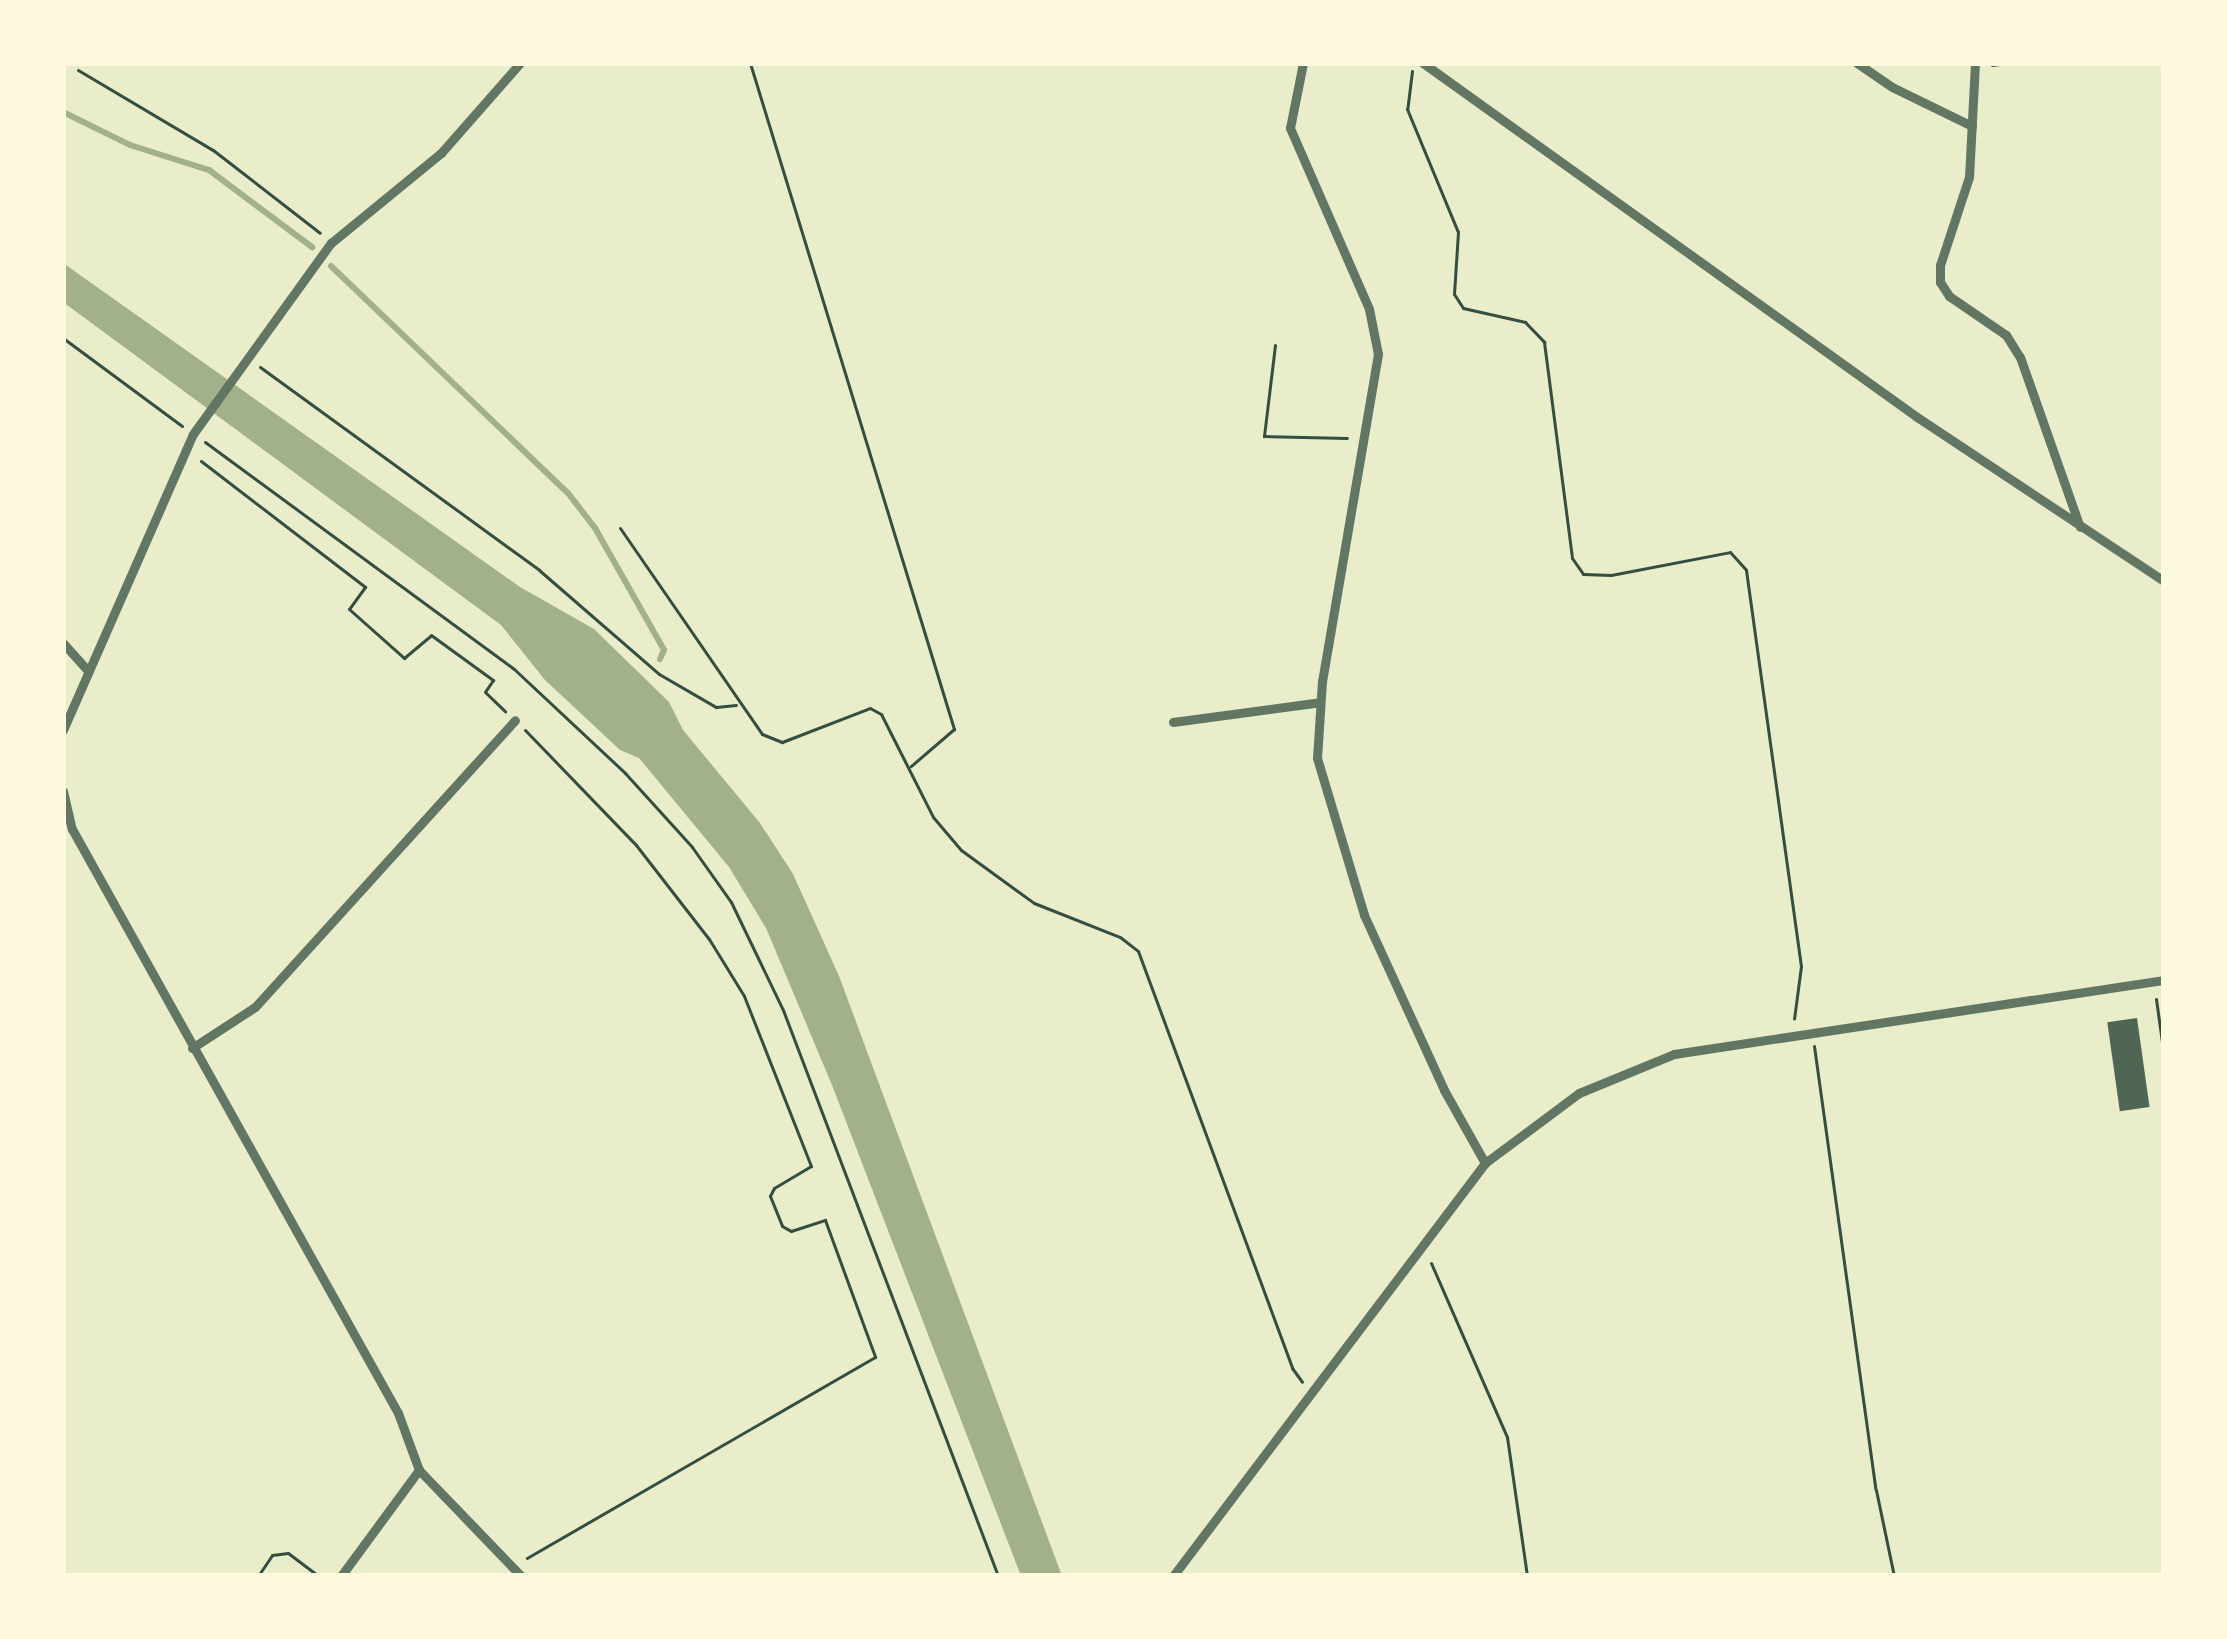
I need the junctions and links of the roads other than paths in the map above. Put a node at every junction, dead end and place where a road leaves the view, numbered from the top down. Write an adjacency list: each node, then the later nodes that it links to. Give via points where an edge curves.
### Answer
1 (520, 63): 10 (street, via 441,153 331,243 193,434)
2 (1303, 63): 11 (street, via 1291,128 1369,309 1378,354)
3 (1423, 63): 7 (street)
4 (1857, 63): 6 (street)
5 (1975, 65): 6 (street)
6 (1972, 126): 7 (street, via 1969,177 1940,282 1994,324 2020,357)
7 (2080, 527): 8 (street)
8 (2164, 581)
9 (63, 643): 10 (street)
10 (88, 670): 14 (street)
11 (1320, 702): 13 (street); 18 (street, via 1325,801 1364,915)
12 (515, 720): 17 (street, via 255,1006)
13 (1173, 722)
14 (63, 730)
15 (63, 790): 17 (street, via 72,829)
16 (2159, 981): 18 (street, via 1674,1054 1579,1093)
17 (192, 1048): 19 (street, via 398,1413)
18 (1485, 1163): 22 (street)
19 (418, 1470): 20 (street); 21 (street)
20 (341, 1576)
21 (521, 1576)
22 (1174, 1576)

